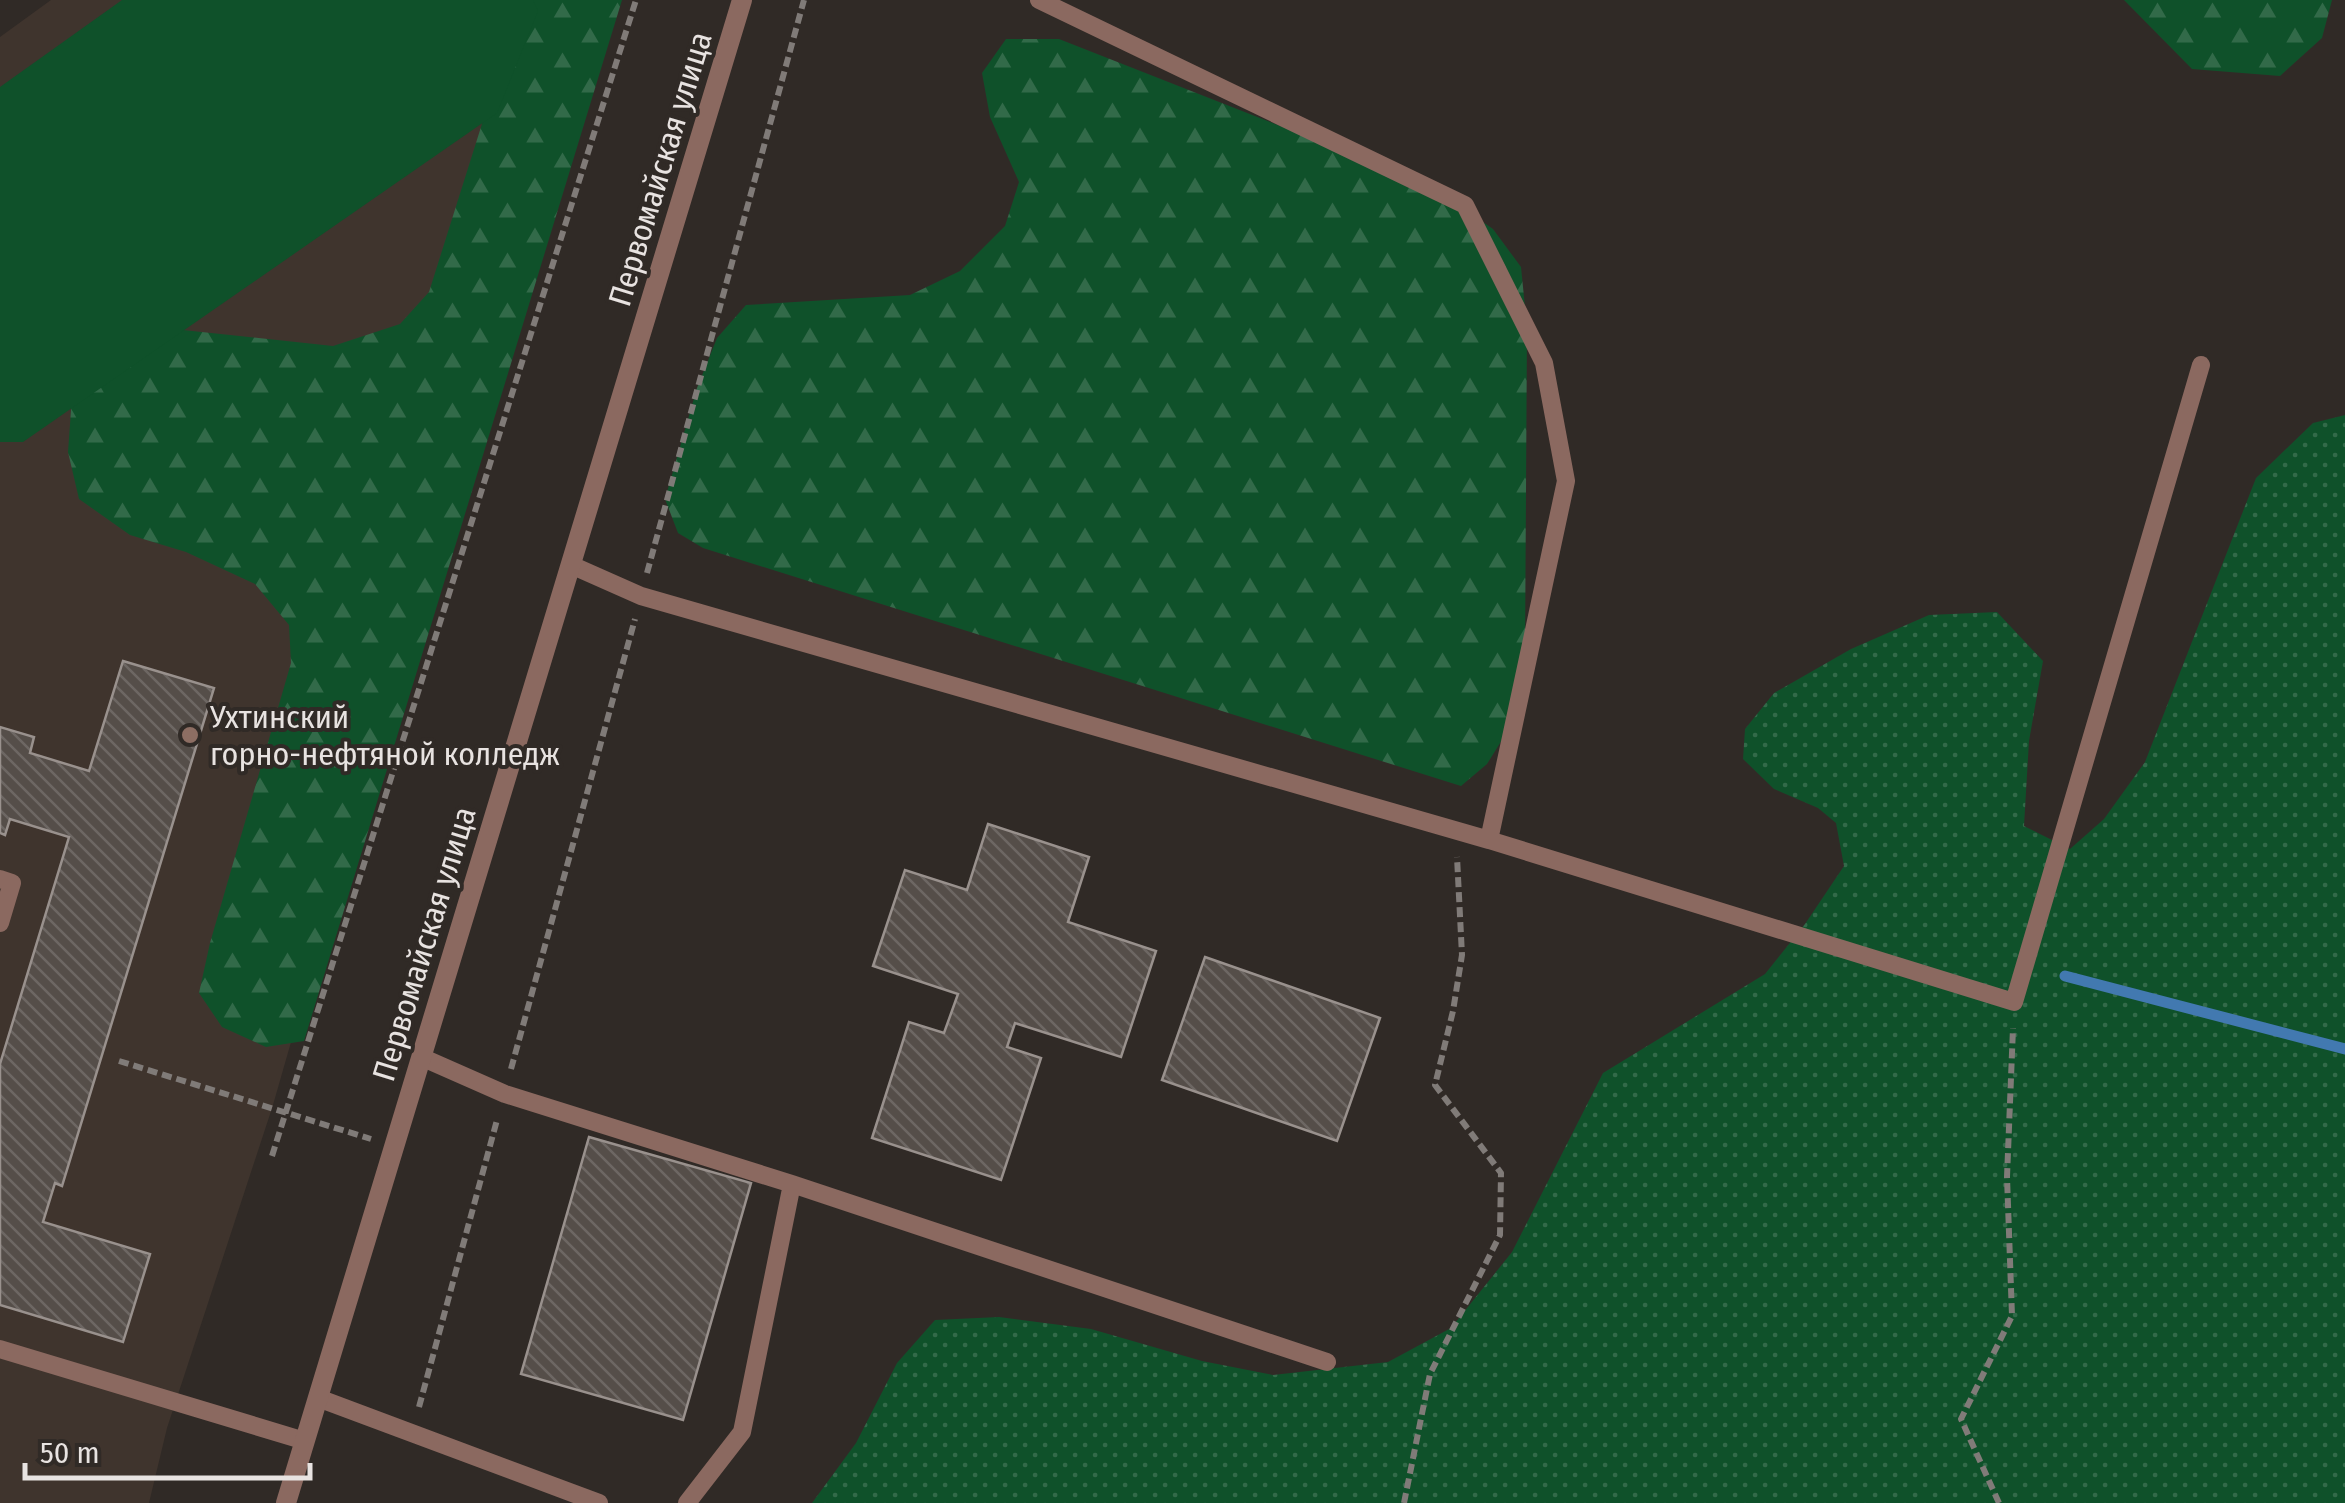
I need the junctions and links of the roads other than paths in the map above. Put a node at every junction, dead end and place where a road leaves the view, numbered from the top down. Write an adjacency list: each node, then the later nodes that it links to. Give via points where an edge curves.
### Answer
1 (742, 0): 4 (street, Первомайская улица)
2 (1039, 0): 5 (lane, via 1465,205 1544,363 1566,481)
3 (2202, 365): 5 (lane, via 2014,1002)
4 (570, 565): 5 (lane, via 641,596); 8 (street, Первомайская улица)
5 (1488, 840)
6 (0, 879): 7 (lane, via 12,882)
7 (0, 923)
8 (421, 1058): 9 (lane, via 505,1094); 12 (street, Первомайская улица)
9 (792, 1184): 11 (lane); 16 (lane, via 742,1432)
10 (0, 1349): 13 (lane)
11 (1327, 1362)
12 (318, 1398): 13 (street, Первомайская улица); 15 (lane)
13 (305, 1441): 14 (street, Первомайская улица)
14 (286, 1503)
15 (599, 1503)
16 (687, 1503)

